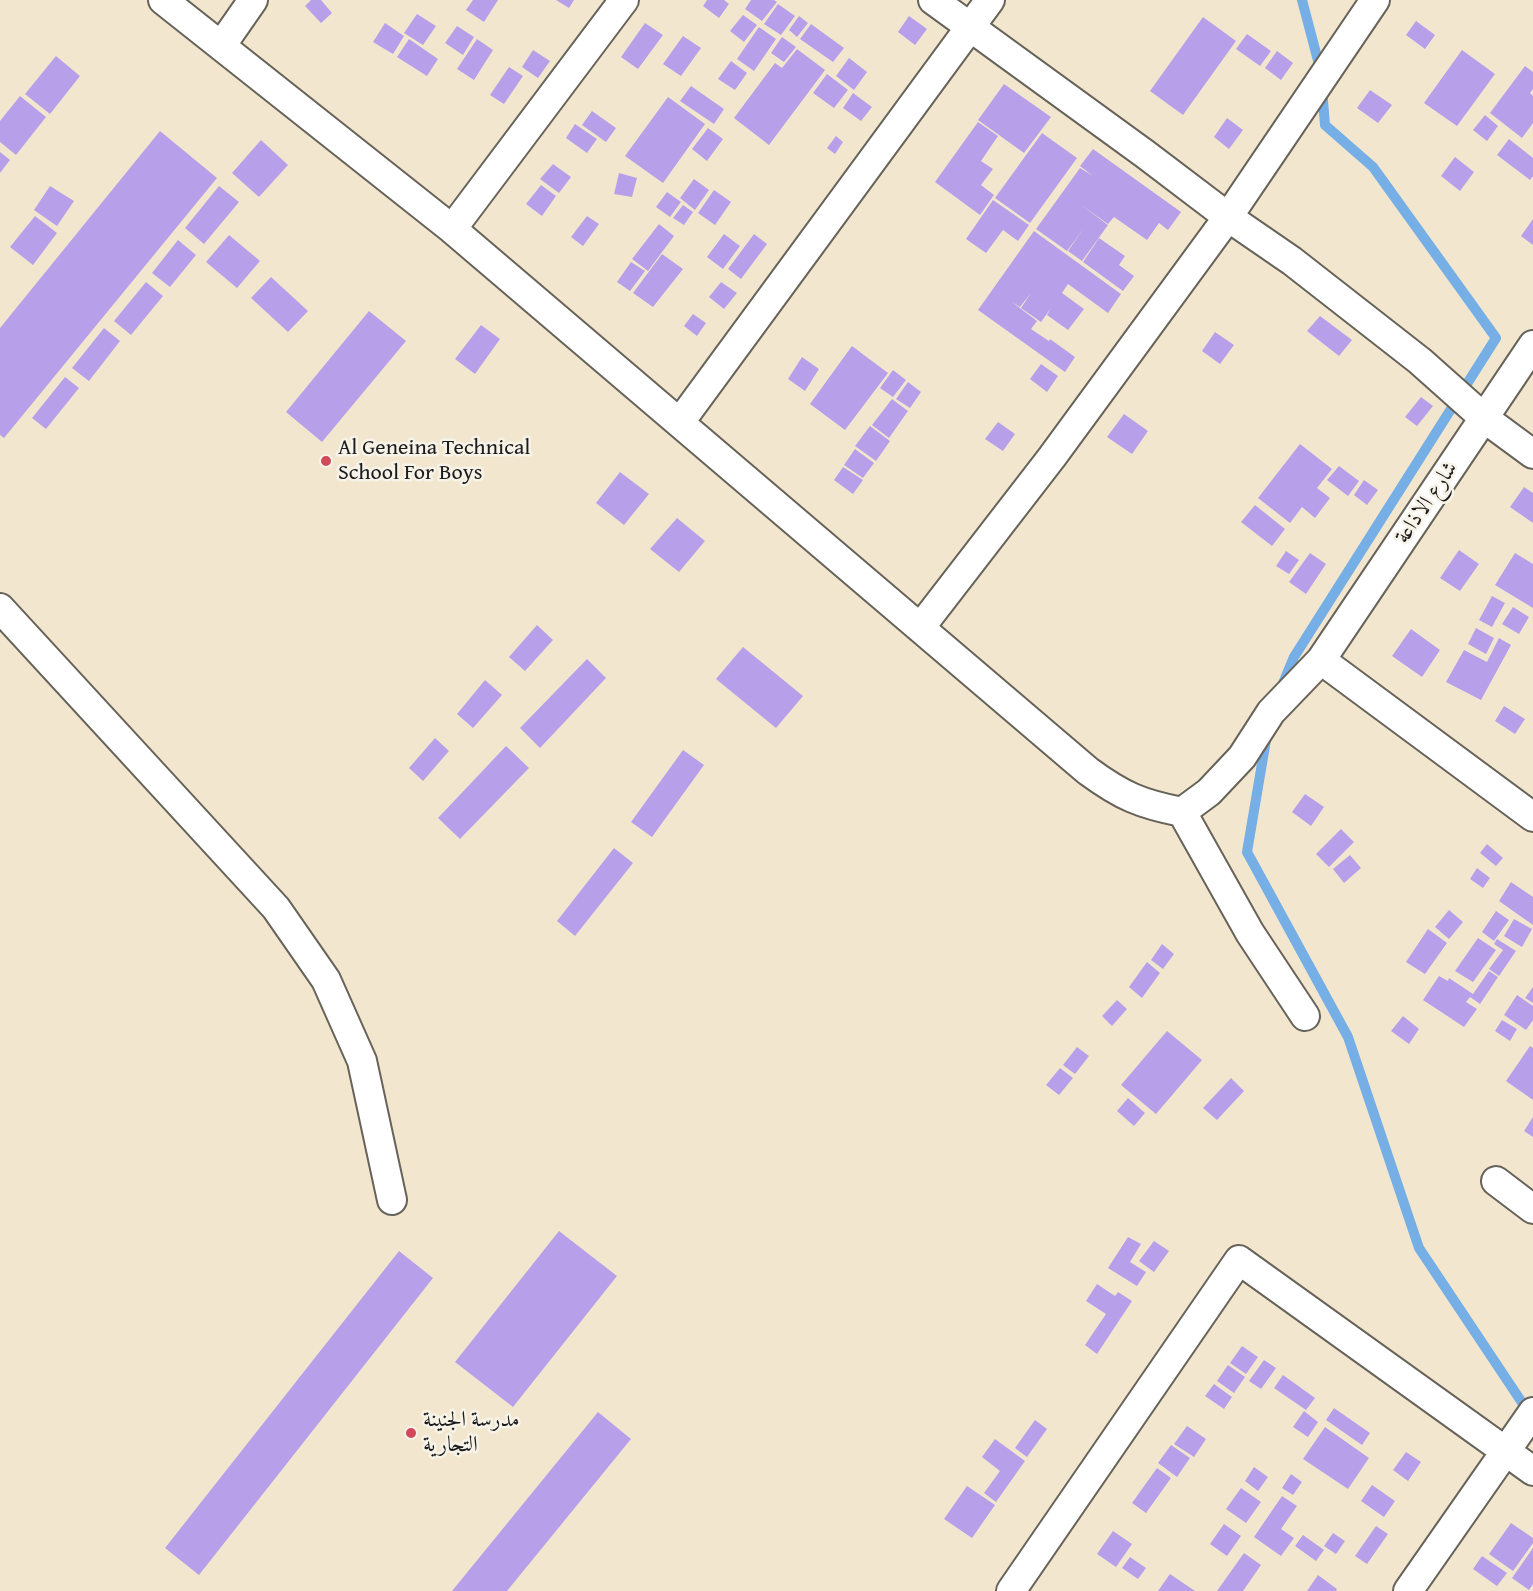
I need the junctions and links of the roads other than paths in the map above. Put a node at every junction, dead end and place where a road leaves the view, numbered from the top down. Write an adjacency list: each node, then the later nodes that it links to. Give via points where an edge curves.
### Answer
1 (163, 0): 8 (street)
2 (253, 0): 8 (street)
3 (624, 0): 10 (street)
4 (933, 0): 7 (street)
5 (990, 0): 7 (street)
6 (1375, 0): 9 (street)
7 (971, 26): 9 (street); 13 (street)
8 (221, 46): 10 (street)
9 (1228, 217): 12 (street, via 1355,309); 16 (street, via 1052,457)
10 (452, 229): 13 (street)
11 (1533, 345): 12 (street, شارع الاذاعة)
12 (1484, 418): 14 (street); 17 (street, شارع الاذاعة)
13 (680, 422): 16 (street)
14 (1533, 454)
15 (0, 608): 22 (street, via 276,908 326,980 362,1062)
16 (920, 628): 18 (street, via 1114,790 1148,805)
17 (1321, 660): 18 (street, شارع الاذاعة, via 1271,712 1242,757 1209,792); 19 (street)
18 (1182, 812): 20 (street, via 1250,933)
19 (1533, 817)
20 (1305, 1016)
21 (1496, 1181): 23 (street)
22 (392, 1200)
23 (1533, 1209)
24 (1533, 1412): 25 (street)
25 (1505, 1450): 26 (street); 27 (street, via 1239,1260); 28 (street)
26 (1533, 1471)
27 (1011, 1591)
28 (1408, 1591)

